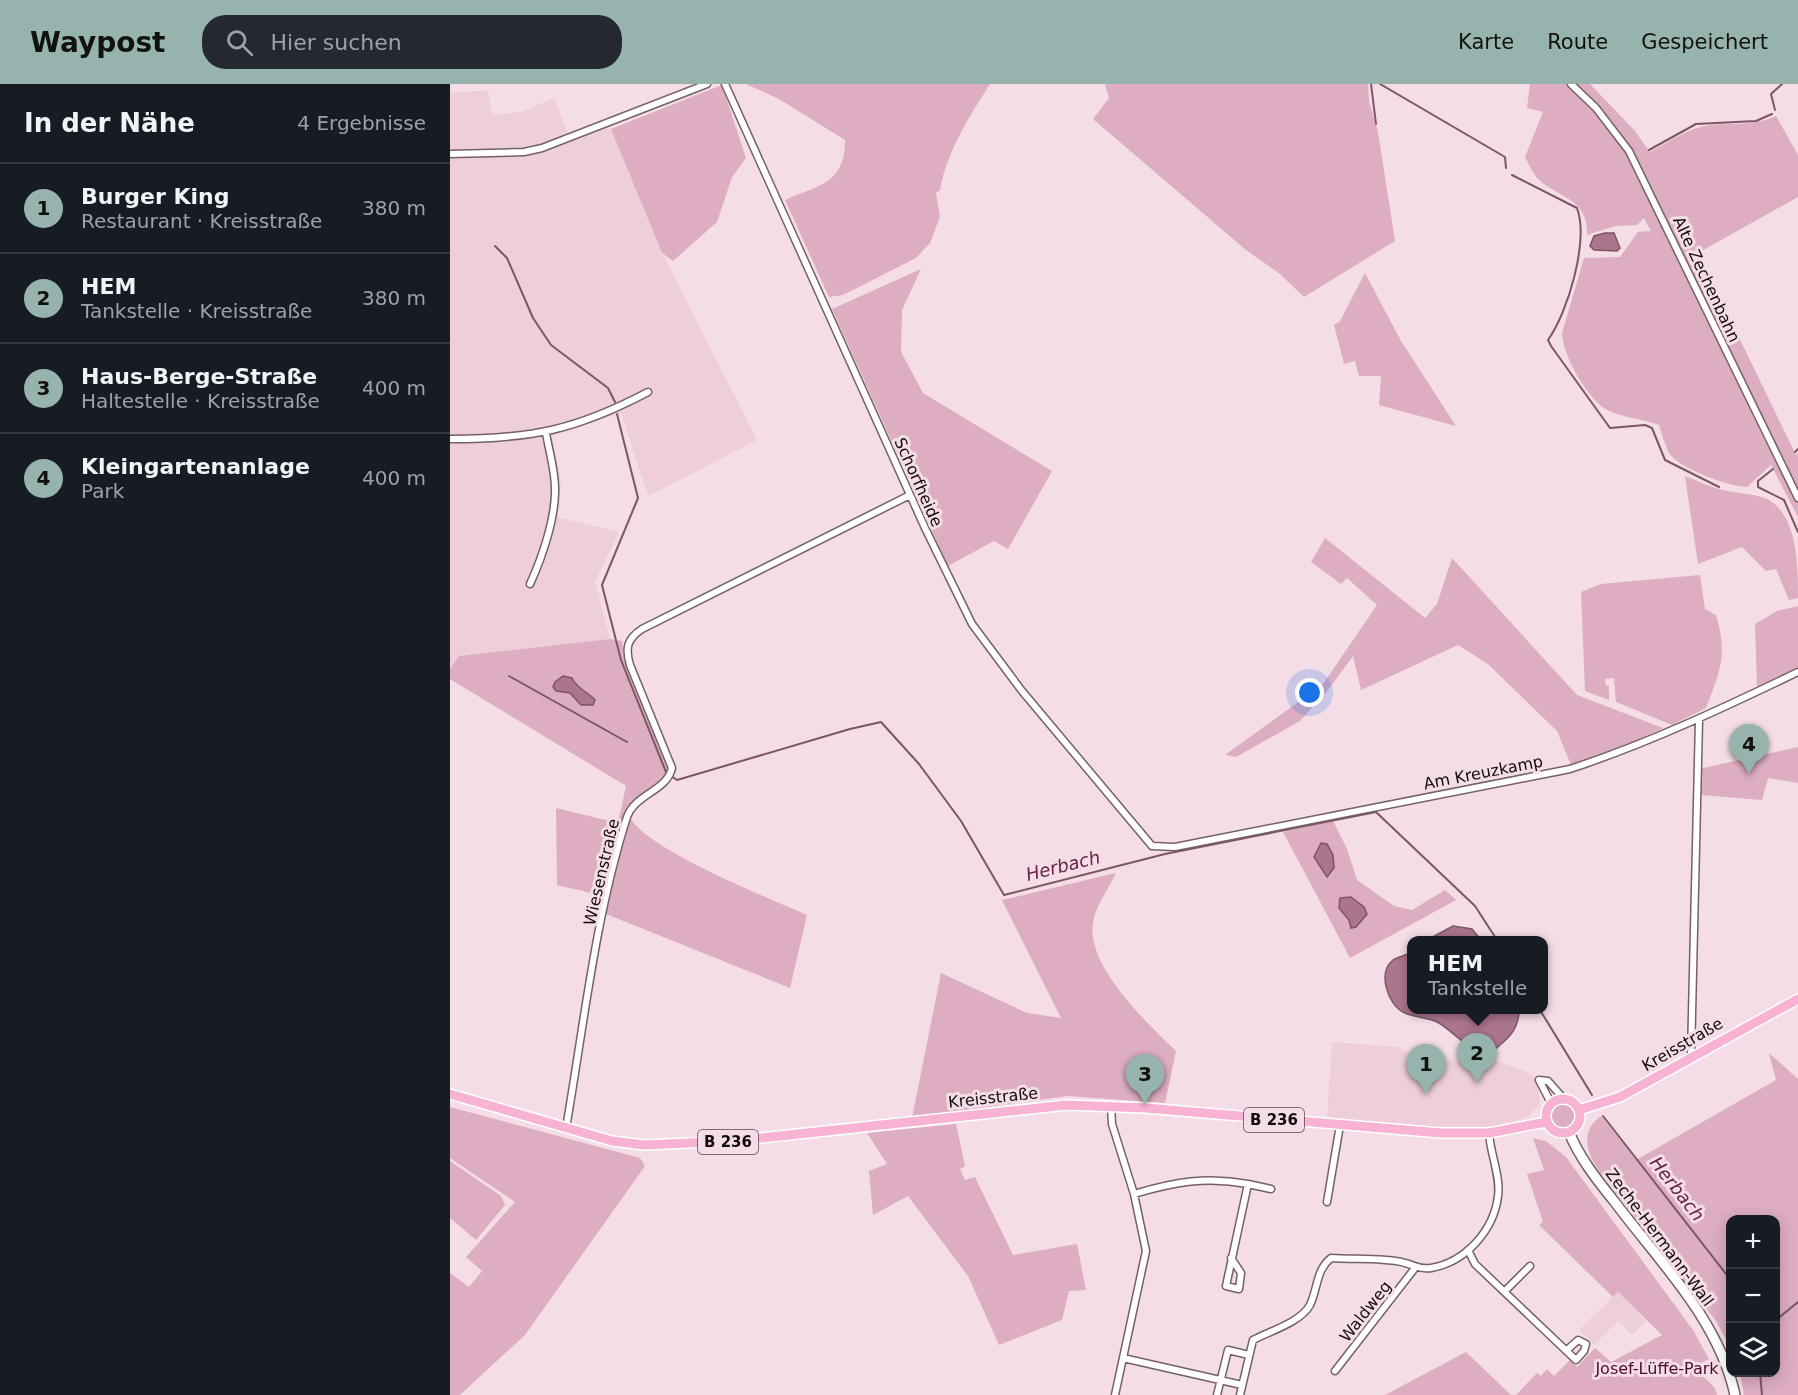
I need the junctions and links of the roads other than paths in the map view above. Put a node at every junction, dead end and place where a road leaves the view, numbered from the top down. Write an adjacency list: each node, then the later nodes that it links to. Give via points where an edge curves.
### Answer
1 (707, 84): 4 (street, via 542,148)
2 (725, 84): 8 (street, Schorfheide)
3 (1571, 84): 9 (street, Alte Zechenbahn, via 1596,108 1629,151)
4 (450, 154)
5 (648, 392): 6 (street, via 571,427)
6 (546, 433): 7 (street); 10 (street, via 555,499 541,561)
7 (450, 439)
8 (910, 495): 13 (street, Schorfheide, via 972,624 1022,692 1144,839); 23 (street, Wiesenstraße, via 630,638 630,665 672,768 665,781 634,803 626,822 602,923)
9 (1798, 498)
10 (531, 584)
11 (1798, 672): 12 (street, Am Kreuzkamp)
12 (1699, 720): 13 (street, Am Kreuzkamp, via 1570,769); 15 (street)
13 (1157, 848)
14 (1798, 999): 15 (main road, Kreisstraße)
15 (1691, 1056): 20 (main road, Kreisstraße, via 1620,1097)
16 (450, 1094): 23 (main road, Kreisstraße / B 236)
17 (1563, 1098): 18 (main road); 18 (street, via 1548,1081 1539,1080); 20 (main road, via 1573,1101)
18 (1551, 1103): 21 (main road)
19 (1112, 1106): 22 (main road, Kreisstraße / B 236); 23 (main road, Kreisstraße / B 236, via 1040,1107 690,1145 631,1144); 28 (street, via 1112,1124)
20 (1580, 1110): 24 (main road, via 1579,1123)
21 (1546, 1122): 24 (main road, via 1556,1132); 25 (main road, Kreisstraße / B 236)
22 (1340, 1125): 25 (main road, Kreisstraße / B 236); 29 (street)
23 (566, 1128)
24 (1569, 1132): 44 (street, Zeche-Hermann-Wall, via 1600,1183 1712,1334)
25 (1489, 1133): 30 (street, Waldweg, via 1499,1193 1486,1232)
26 (1248, 1184): 27 (street); 28 (street, via 1191,1179); 31 (street)
27 (1271, 1189)
28 (1134, 1194): 37 (street, via 1146,1251)
29 (1327, 1202)
30 (1468, 1250): 33 (street, Waldweg, via 1443,1265); 34 (street, via 1475,1264)
31 (1232, 1258): 31 (street, via 1241,1273 1239,1289 1226,1286)
32 (1530, 1266): 34 (street)
33 (1415, 1268): 36 (street, Waldweg, via 1404,1262 1331,1258 1322,1265 1310,1305 1302,1315 1253,1340); 38 (street, Waldweg)
34 (1505, 1291): 35 (street)
35 (1567, 1350)
36 (1249, 1354): 39 (street, via 1228,1350); 40 (street)
37 (1123, 1358): 39 (street); 41 (street)
38 (1335, 1371)
39 (1221, 1380): 40 (street); 42 (street)
40 (1242, 1385): 43 (street)
41 (1114, 1395)
42 (1217, 1395)
43 (1240, 1395)
44 (1735, 1395)

